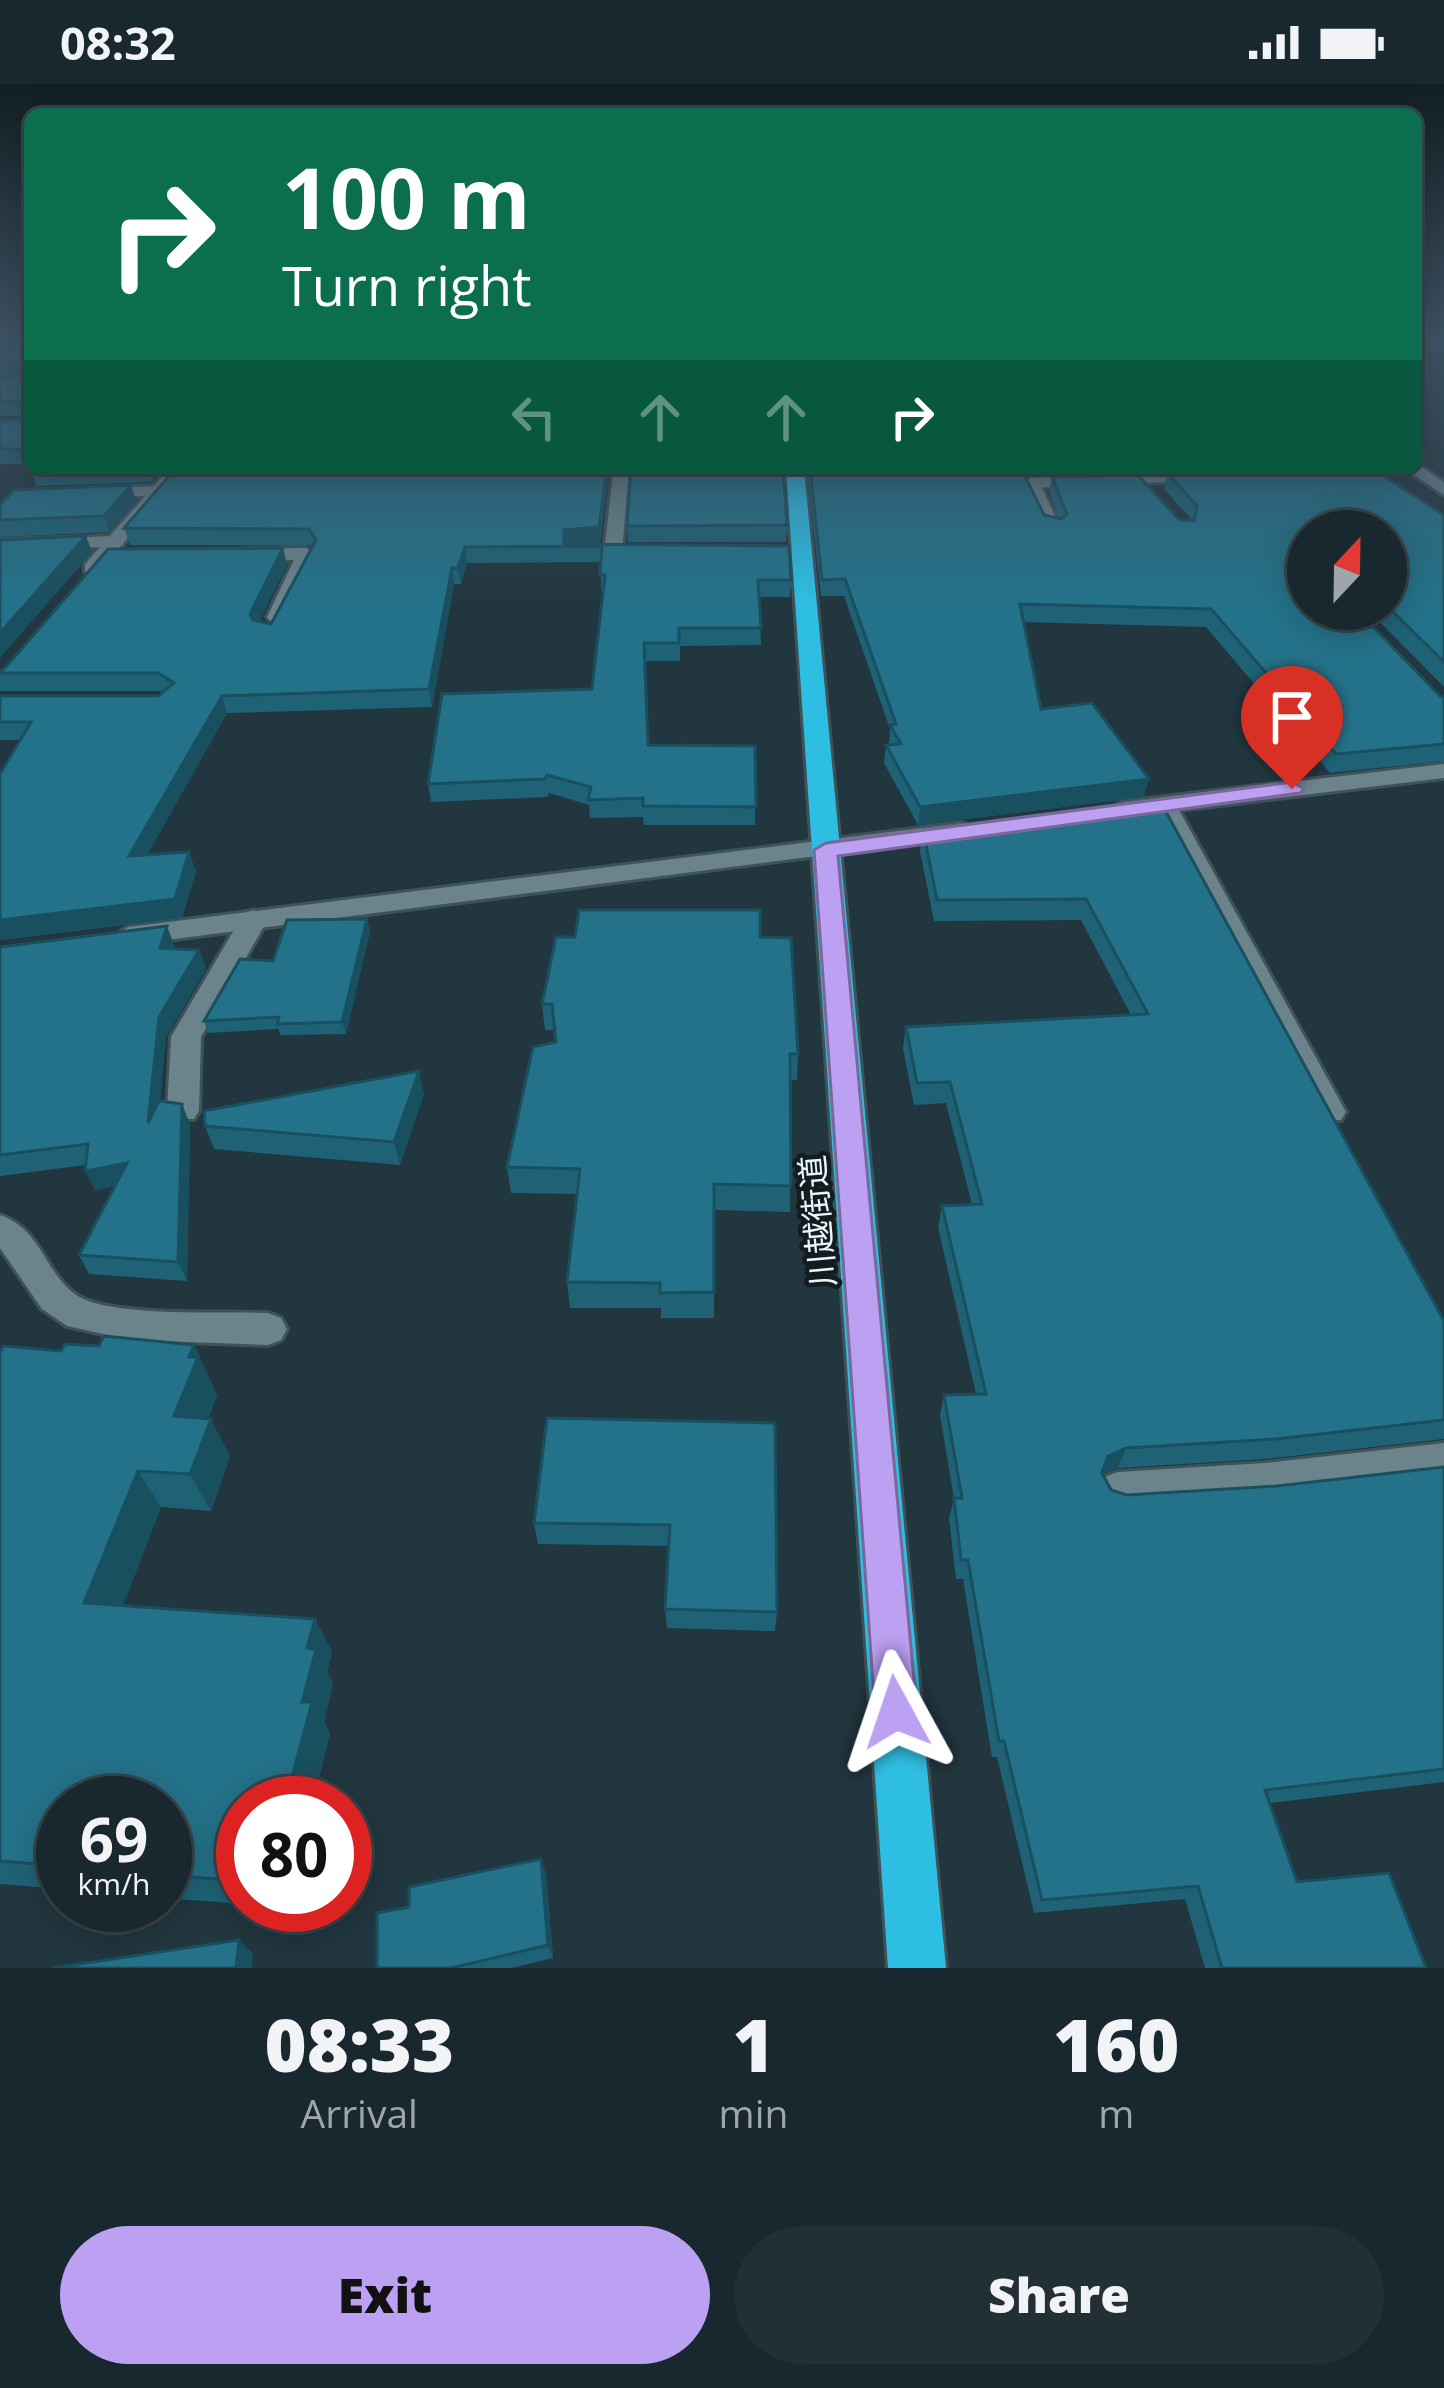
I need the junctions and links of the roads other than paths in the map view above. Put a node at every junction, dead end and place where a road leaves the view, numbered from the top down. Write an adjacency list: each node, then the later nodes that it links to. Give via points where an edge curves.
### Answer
1 (174, 474): 7 (street)
2 (621, 474): 13 (street, via 604,553)
3 (795, 474): 22 (highway, 川越街道, via 790,552)
4 (1075, 475): 6 (street); 10 (street, via 1031,484)
5 (1224, 475): 6 (street)
6 (1142, 481): 9 (street)
7 (159, 491): 8 (street); 12 (street)
8 (76, 494)
9 (1156, 497)
10 (1051, 527)
11 (0, 546): 12 (street)
12 (114, 551): 15 (street)
13 (637, 553)
14 (216, 555): 16 (street, via 306,554)
15 (73, 591)
16 (269, 633)
17 (1433, 772): 18 (street); 19 (street)
18 (1444, 797)
19 (1163, 804): 20 (street); 26 (street)
20 (1096, 813)
21 (983, 829): 22 (street)
22 (826, 850): 23 (street); 31 (highway, 川越街道)
23 (254, 919): 24 (street); 25 (street, via 186,1037)
24 (92, 941)
25 (183, 1111)
26 (1343, 1136)
27 (0, 1229): 28 (street, via 20,1240 63,1307 95,1322)
28 (268, 1328)
29 (1444, 1462): 30 (street)
30 (1118, 1491)
31 (917, 1968)

